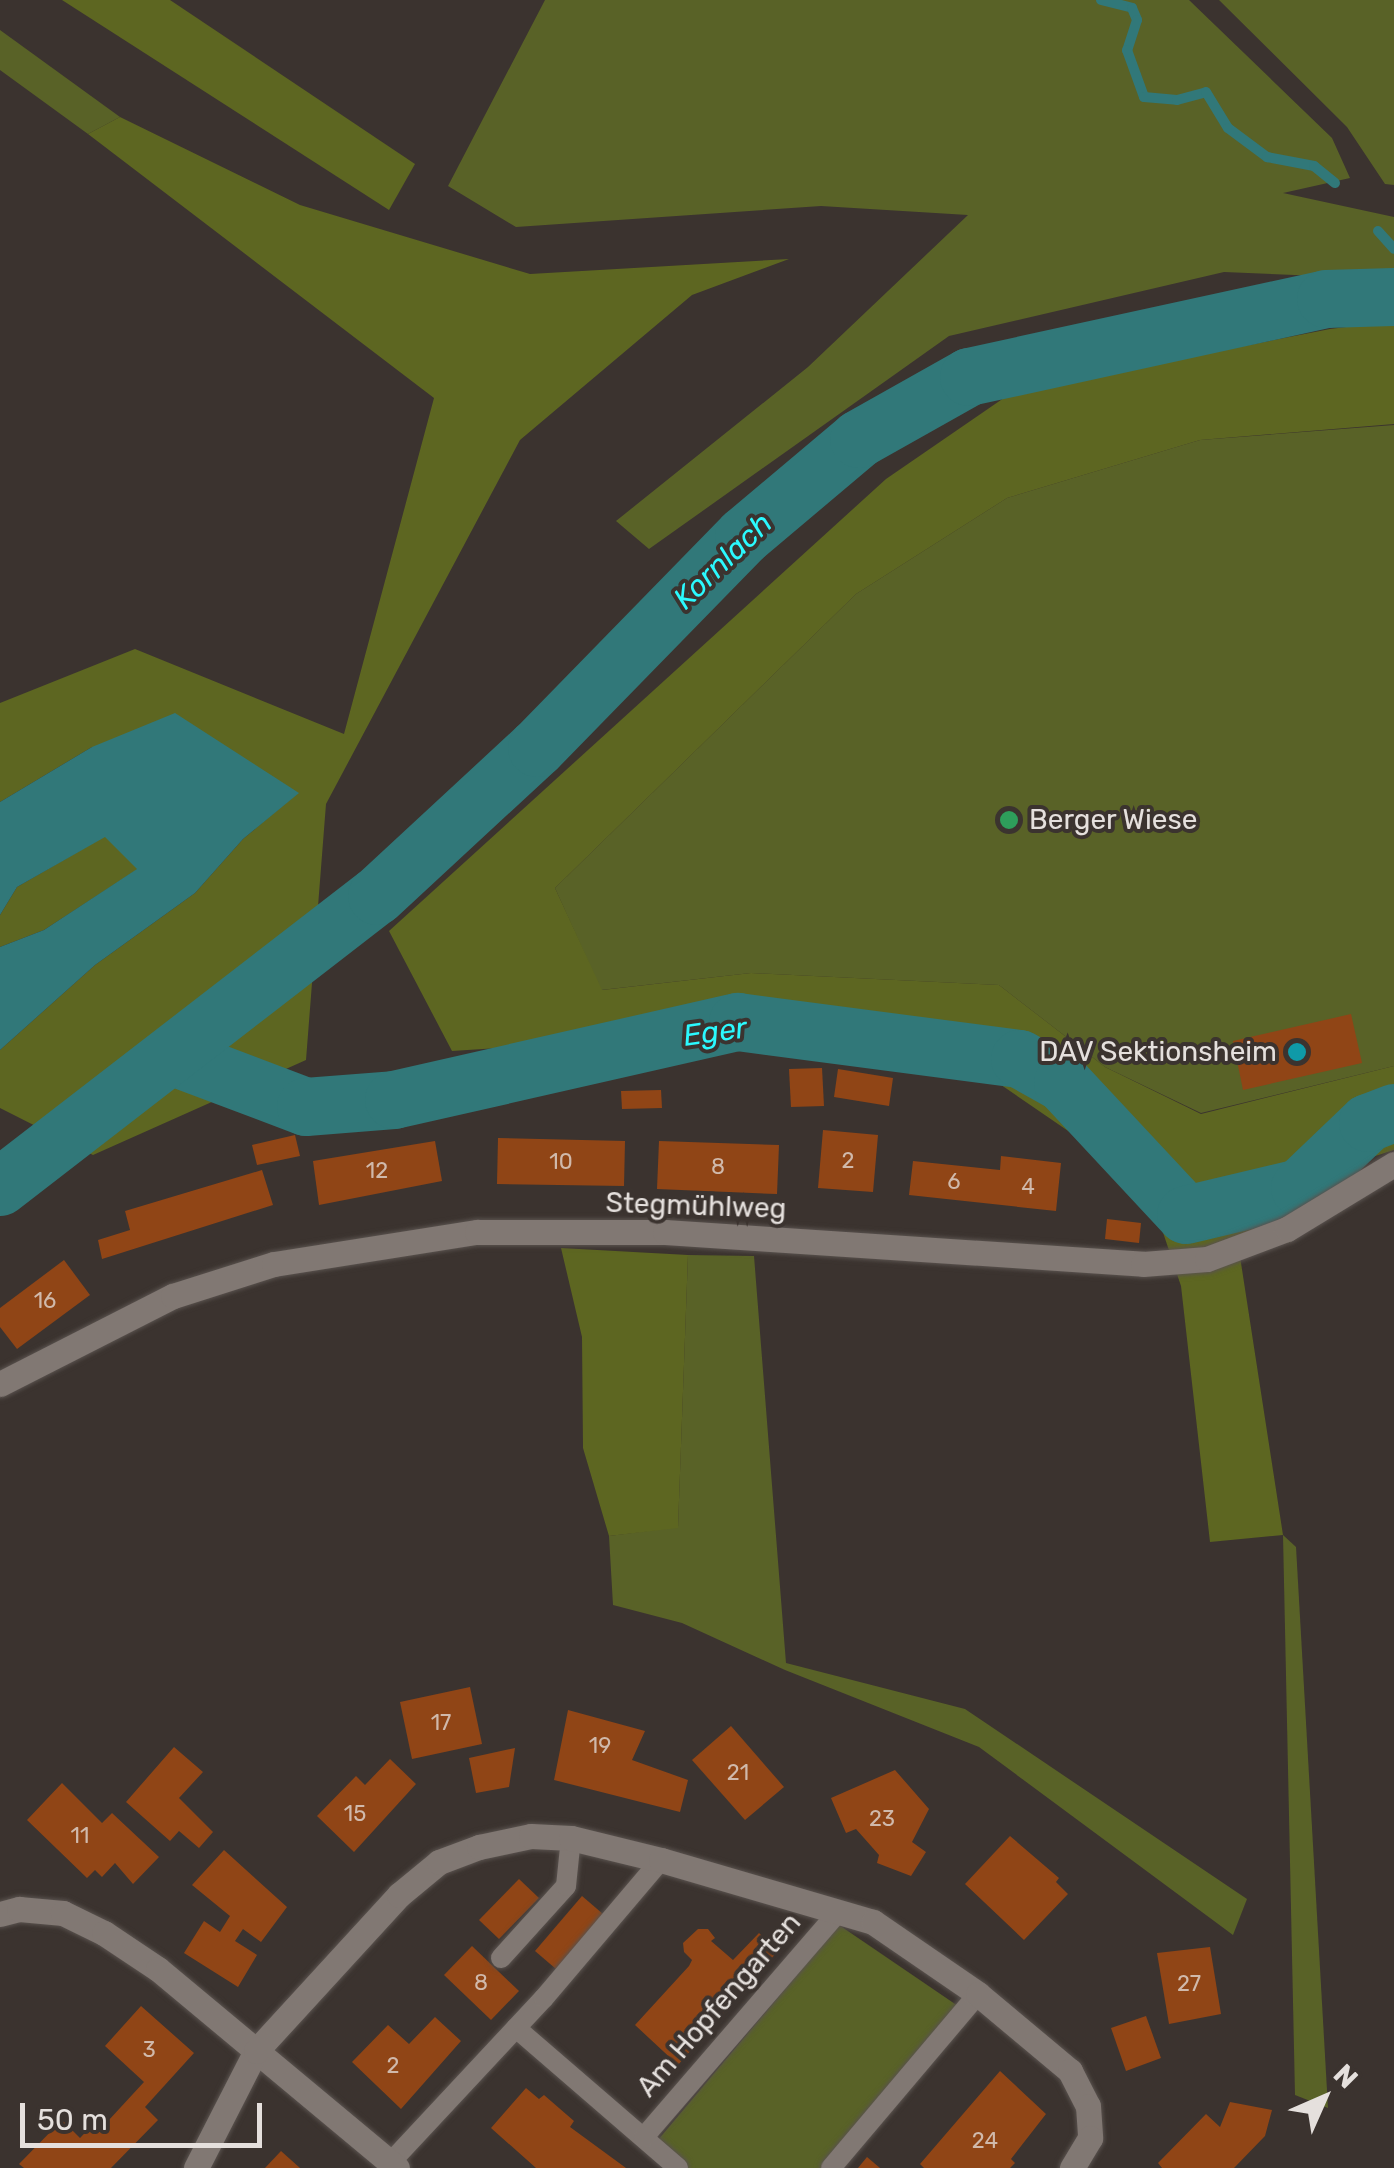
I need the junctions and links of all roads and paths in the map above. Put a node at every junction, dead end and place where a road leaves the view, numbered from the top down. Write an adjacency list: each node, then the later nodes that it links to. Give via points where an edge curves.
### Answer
1 (1394, 1164): 2 (street, Stegmühlweg, via 1287,1229 1207,1259 1159,1263 665,1232 477,1232 274,1264 173,1296)
2 (0, 1384)
3 (572, 1838): 4 (street, Am Hopfengarten); 7 (lane, via 566,1886); 10 (street, Am Hopfengarten, via 530,1836 439,1862 357,1938)
4 (661, 1860): 5 (street, Am Hopfengarten); 9 (lane)
5 (839, 1911): 8 (street, Am Hopfengarten, via 873,1922); 11 (lane, Am Hopfengarten)
6 (0, 1914): 10 (street, via 64,1913 104,1933)
7 (502, 1958)
8 (978, 1994): 15 (lane); 16 (street, Am Hopfengarten, via 1070,2071 1088,2106 1090,2138)
9 (516, 2028): 11 (lane, Am Hopfengarten); 12 (lane)
10 (256, 2051): 12 (street); 13 (street, Am Hopfengarten)
11 (644, 2137): 14 (lane, Am Hopfengarten)
12 (394, 2165)
13 (196, 2168)
14 (678, 2168)
15 (831, 2168)
16 (1072, 2168)

